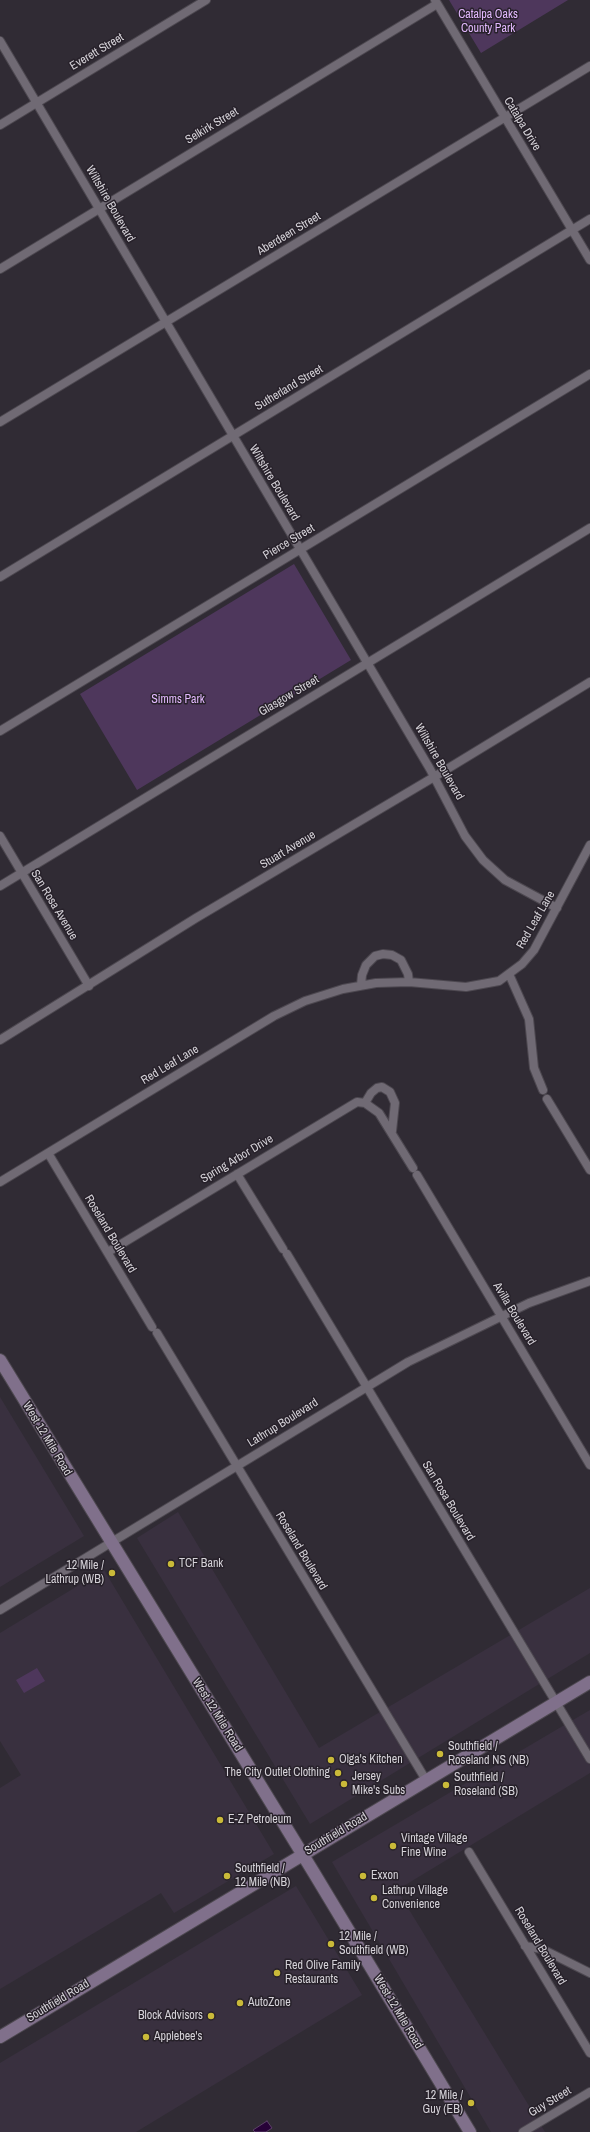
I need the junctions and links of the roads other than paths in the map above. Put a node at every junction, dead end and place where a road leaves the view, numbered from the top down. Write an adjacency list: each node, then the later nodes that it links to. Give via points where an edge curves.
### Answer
1 (206, 0): 5 (street, Everett Street)
2 (436, 2): 6 (street, Catalpa Drive); 8 (street, Selkirk Street)
3 (0, 41): 5 (street, Wiltshire Boulevard)
4 (590, 66): 6 (street, Aberdeen Street)
5 (36, 103): 7 (street, Everett Street); 8 (street, Wiltshire Boulevard)
6 (504, 117): 10 (street, Catalpa Drive); 13 (street, Aberdeen Street)
7 (0, 125)
8 (98, 209): 12 (street, Selkirk Street); 13 (street, Wiltshire Boulevard)
9 (590, 219): 10 (street, Sutherland Street)
10 (572, 230): 11 (street, Catalpa Drive); 16 (street, Sutherland Street)
11 (590, 260)
12 (0, 269)
13 (165, 323): 15 (street, Aberdeen Street); 16 (street, Wiltshire Boulevard)
14 (590, 374): 18 (street, Pierce Street)
15 (0, 422)
16 (232, 436): 18 (street, Wiltshire Boulevard); 19 (street, Sutherland Street)
17 (590, 528): 20 (street, Glasgow Street)
18 (300, 550): 20 (street, Wiltshire Boulevard); 22 (street, Pierce Street)
19 (0, 577)
20 (367, 663): 23 (street, Wiltshire Boulevard); 26 (street, Glasgow Street)
21 (590, 682): 23 (street, Stuart Avenue)
22 (0, 731)
23 (434, 777): 28 (street, Wiltshire Boulevard, via 465,836 483,860 505,880); 32 (street, Stuart Avenue, via 196,918)
24 (0, 836): 26 (street, San Rosa Avenue)
25 (590, 845): 28 (street, Red Leaf Lane)
26 (21, 873): 27 (street, Glasgow Street); 32 (street, San Rosa Avenue)
27 (0, 886)
28 (557, 908): 29 (street, Red Leaf Lane, via 534,950)
29 (509, 974): 30 (street, Red Leaf Lane, via 499,980 473,986); 34 (street, via 529,1019 534,1068)
30 (409, 982): 31 (street, Red Leaf Lane); 31 (street, via 401,960 383,954 375,956 366,965)
31 (361, 985): 38 (street, Red Leaf Lane, via 325,994 284,1010)
32 (89, 986): 33 (street, Stuart Avenue)
33 (0, 1040)
34 (543, 1090)
35 (547, 1099): 39 (street)
36 (365, 1102): 37 (street, Avilla Boulevard, via 379,1113); 37 (street, via 377,1088 387,1089 393,1097 395,1112); 40 (street, Spring Arbor Drive, via 351,1105)
37 (392, 1131): 44 (street, Avilla Boulevard)
38 (48, 1153): 41 (street, Red Leaf Lane); 42 (street, Roseland Boulevard)
39 (590, 1170)
40 (237, 1174): 42 (street, Spring Arbor Drive); 46 (street, San Rosa Boulevard)
41 (0, 1182)
42 (108, 1252): 48 (street, Roseland Boulevard)
43 (590, 1281): 44 (street, Lathrup Boulevard)
44 (500, 1316): 46 (street, Lathrup Boulevard); 47 (street, Avilla Boulevard)
45 (0, 1360): 49 (main road, West 12 Mile Road)
46 (365, 1386): 48 (street, Lathrup Boulevard); 52 (street, San Rosa Boulevard)
47 (590, 1465)
48 (236, 1466): 49 (street, Lathrup Boulevard); 54 (street, Roseland Boulevard)
49 (111, 1542): 50 (street, Lathrup Boulevard); 56 (main road, West 12 Mile Road)
50 (0, 1610)
51 (590, 1682): 52 (main road, Southfield Road)
52 (556, 1702): 53 (street, San Rosa Boulevard); 54 (main road, Southfield Road)
53 (590, 1759)
54 (426, 1780): 56 (main road, Southfield Road)
55 (469, 1852): 57 (street, Roseland Boulevard)
56 (303, 1854): 59 (main road, Southfield Road); 62 (main road, West 12 Mile Road)
57 (526, 1946): 58 (street, via 542,1949); 60 (street, Roseland Boulevard)
58 (590, 1973)
59 (0, 2037)
60 (590, 2053)
61 (590, 2092): 63 (street, Guy Street)
62 (470, 2132)
63 (523, 2132)

